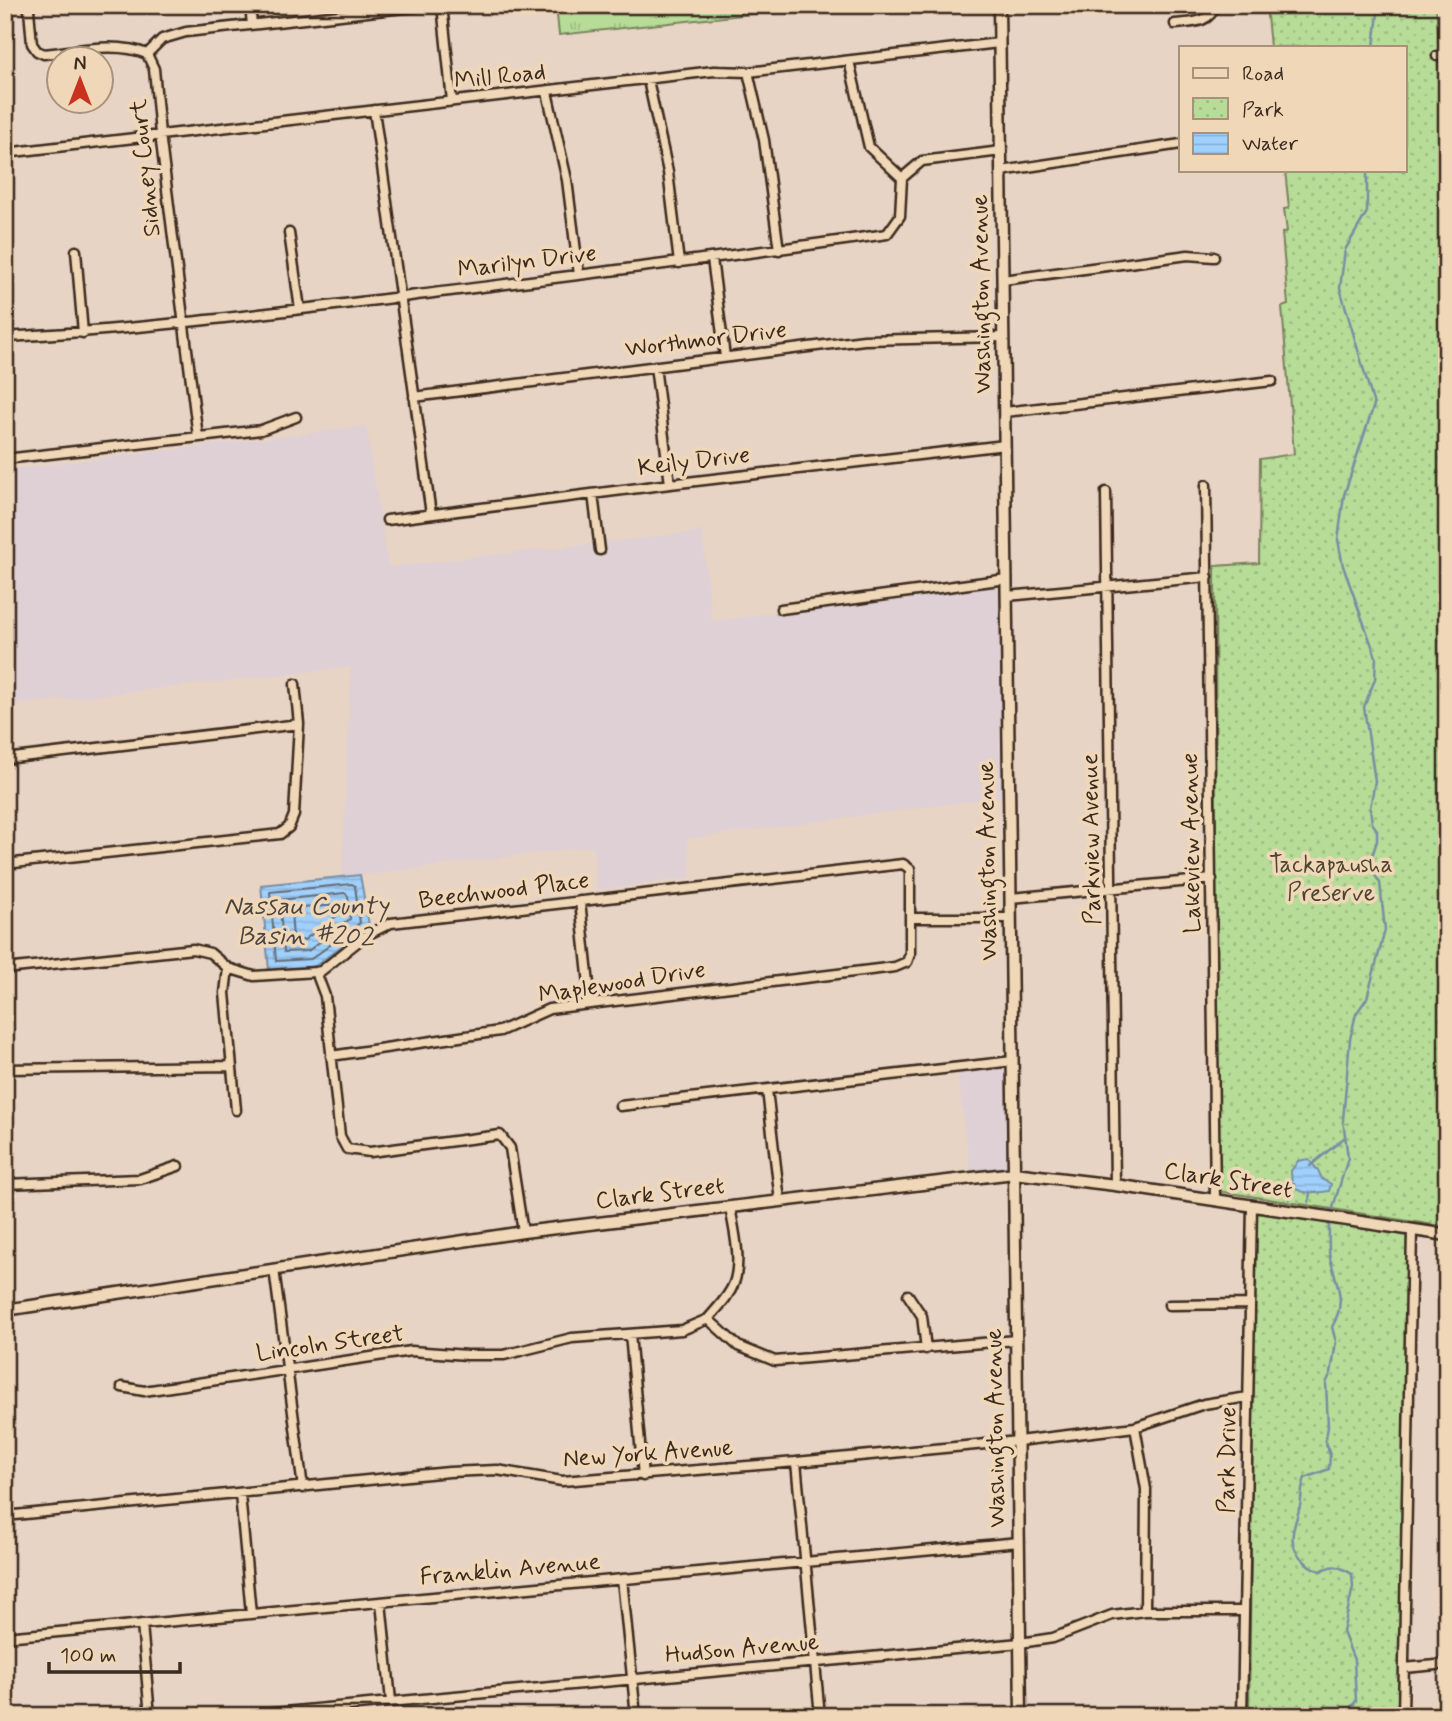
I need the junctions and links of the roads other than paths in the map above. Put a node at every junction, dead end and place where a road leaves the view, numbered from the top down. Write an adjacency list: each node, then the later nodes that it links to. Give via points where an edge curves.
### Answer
1 (31, 5): 11 (street, via 32,44 44,54 116,47)
2 (250, 5): 9 (street)
3 (431, 5): 7 (street)
4 (442, 5): 16 (street)
5 (999, 5): 10 (street, Washington Avenue)
6 (1215, 5): 8 (street, via 1202,21)
7 (378, 8): 9 (street)
8 (1175, 24)
9 (252, 25): 11 (street, via 162,38)
10 (999, 43): 12 (street, Mill Road); 20 (street, Washington Avenue)
11 (147, 54): 18 (street, Sidney Court, via 154,69)
12 (849, 61): 13 (street, Mill Road); 23 (street, via 869,147)
13 (748, 72): 14 (street, Mill Road, via 714,71); 25 (street, via 764,140)
14 (648, 80): 15 (street, Mill Road); 29 (street, via 668,172)
15 (547, 92): 16 (street, Mill Road); 30 (street, via 567,180)
16 (452, 101): 17 (street, Mill Road)
17 (374, 110): 18 (street, Mill Road); 32 (street)
18 (160, 134): 21 (street, Mill Road); 34 (street, Sidney Court)
19 (1179, 144): 22 (street)
20 (1001, 151): 22 (street, Washington Avenue); 23 (street, via 922,162)
21 (5, 153)
22 (1001, 171): 31 (street, Washington Avenue)
23 (902, 178): 25 (street, Marilyn Drive, via 900,216 887,234)
24 (289, 233): 33 (street)
25 (779, 250): 28 (street, Marilyn Drive)
26 (76, 251): 35 (street)
27 (1213, 257): 31 (street, via 1188,255)
28 (712, 259): 29 (street, Marilyn Drive); 38 (street)
29 (679, 263): 30 (street, Marilyn Drive)
30 (579, 275): 32 (street, Marilyn Drive)
31 (1003, 280): 37 (street, Washington Avenue)
32 (400, 297): 33 (street, Marilyn Drive); 41 (street)
33 (300, 309): 34 (street, Marilyn Drive)
34 (184, 324): 35 (street, Marilyn Drive); 44 (street, Sidney Court)
35 (83, 333): 36 (street, Marilyn Drive)
36 (5, 337)
37 (1003, 337): 38 (street, Worthmor Drive, via 864,340); 42 (street, Washington Avenue)
38 (725, 357): 39 (street, Worthmor Drive)
39 (655, 366): 41 (street, Worthmor Drive); 47 (street)
40 (1272, 382): 42 (street)
41 (414, 397): 51 (street)
42 (1005, 412): 45 (street, Washington Avenue)
43 (296, 417): 44 (street, via 261,430)
44 (198, 437): 46 (street)
45 (1005, 445): 47 (street, Keily Drive); 55 (street, Washington Avenue)
46 (5, 459)
47 (670, 484): 50 (street, Keily Drive)
48 (1206, 485): 54 (street, Lakeview Avenue)
49 (1106, 492): 56 (street, Parkview Avenue)
50 (593, 494): 51 (street, Keily Drive); 53 (street)
51 (430, 514): 52 (street, Keily Drive)
52 (387, 520)
53 (600, 550)
54 (1208, 576): 56 (street); 63 (street, Lakeview Avenue)
55 (1007, 579): 57 (street, Washington Avenue); 58 (street)
56 (1107, 586): 57 (street); 64 (street, Parkview Avenue)
57 (1007, 596): 65 (street, Washington Avenue)
58 (781, 609)
59 (295, 684): 60 (street)
60 (299, 724): 61 (street); 62 (street, via 294,815 280,834)
61 (5, 759)
62 (5, 864)
63 (1212, 879): 64 (street); 84 (street, Lakeview Avenue)
64 (1112, 888): 65 (street); 83 (street, Parkview Avenue)
65 (1011, 898): 68 (street, Washington Avenue)
66 (580, 901): 67 (street, Beechwood Place, via 904,863 910,869); 71 (street, Beechwood Place, via 391,923); 72 (street)
67 (911, 918): 68 (street); 72 (street, Maplewood Drive, via 907,962 895,967)
68 (1010, 918): 74 (street, Washington Avenue)
69 (228, 968): 70 (street, via 210,953 193,949); 71 (street, via 254,976); 75 (street, via 225,993)
70 (5, 969)
71 (316, 972): 73 (street, via 325,996)
72 (592, 1003): 73 (street, Maplewood Drive, via 549,1009 500,1031)
73 (331, 1056): 89 (street, via 340,1136 347,1149 370,1152 500,1135 510,1149)
74 (1013, 1061): 77 (street); 81 (street, Washington Avenue)
75 (231, 1066): 76 (street); 79 (street)
76 (5, 1069)
77 (767, 1090): 78 (street); 85 (street)
78 (620, 1106)
79 (236, 1110)
80 (178, 1166): 82 (street, via 140,1179)
81 (1014, 1173): 83 (street, Clark Street); 85 (street, Clark Street); 98 (street, Washington Avenue)
82 (5, 1184)
83 (1115, 1185): 84 (street, Clark Street)
84 (1215, 1200): 86 (street, Clark Street)
85 (780, 1201): 87 (street, Clark Street)
86 (1252, 1206): 88 (street, Clark Street); 93 (street, Park Drive)
87 (730, 1207): 89 (street, Clark Street); 96 (street, via 737,1252 734,1282)
88 (1412, 1230): 90 (street, Clark Street); 122 (street)
89 (523, 1232): 91 (street, Clark Street)
90 (1447, 1235)
91 (274, 1269): 95 (street, Clark Street); 100 (street)
92 (908, 1295): 99 (street, via 922,1316)
93 (1250, 1304): 94 (street); 102 (street, Park Drive)
94 (1169, 1306)
95 (5, 1310)
96 (708, 1319): 97 (street, Lincoln Street, via 682,1330); 99 (street, via 738,1346 775,1361)
97 (630, 1335): 100 (street, Lincoln Street, via 572,1338 504,1355 411,1351); 106 (street)
98 (1016, 1340): 99 (street); 104 (street, Washington Avenue)
99 (926, 1349)
100 (289, 1369): 101 (street, Lincoln Street, via 144,1391); 107 (street)
101 (122, 1387)
102 (1248, 1397): 103 (street, New York Avenue, via 1204,1404); 115 (street, Park Drive)
103 (1135, 1427): 104 (street, New York Avenue); 114 (street, via 1146,1489)
104 (1018, 1441): 105 (street, New York Avenue); 110 (street, Washington Avenue)
105 (796, 1462): 106 (street, New York Avenue); 111 (street)
106 (643, 1476): 107 (street, New York Avenue, via 562,1481 497,1470)
107 (303, 1488): 108 (street, New York Avenue)
108 (240, 1494): 109 (street, New York Avenue); 116 (street)
109 (5, 1516)
110 (1019, 1542): 111 (street, Franklin Avenue); 119 (street, Washington Avenue)
111 (806, 1562): 112 (street, Franklin Avenue); 120 (street)
112 (622, 1579): 113 (street, Franklin Avenue); 123 (street)
113 (382, 1602): 116 (street, Franklin Avenue); 124 (street)
114 (1145, 1611): 115 (street, Hudson Avenue); 119 (street, Hudson Avenue, via 1112,1615 1053,1638)
115 (1244, 1611): 131 (street, Park Drive)
116 (251, 1614): 117 (street, Franklin Avenue)
117 (142, 1624): 118 (street, Franklin Avenue); 126 (street)
118 (5, 1637)
119 (1020, 1643): 120 (street, Hudson Avenue); 130 (street, Washington Avenue)
120 (816, 1662): 123 (street, Hudson Avenue); 129 (street)
121 (1447, 1664): 122 (street)
122 (1404, 1668): 132 (street)
123 (632, 1679): 124 (street, Hudson Avenue); 128 (street)
124 (391, 1701): 125 (street, Hudson Avenue)
125 (273, 1714): 127 (street, Hudson Avenue)
126 (150, 1716)
127 (240, 1716)
128 (636, 1716)
129 (820, 1716)
130 (1021, 1716)
131 (1242, 1716)
132 (1403, 1716)

